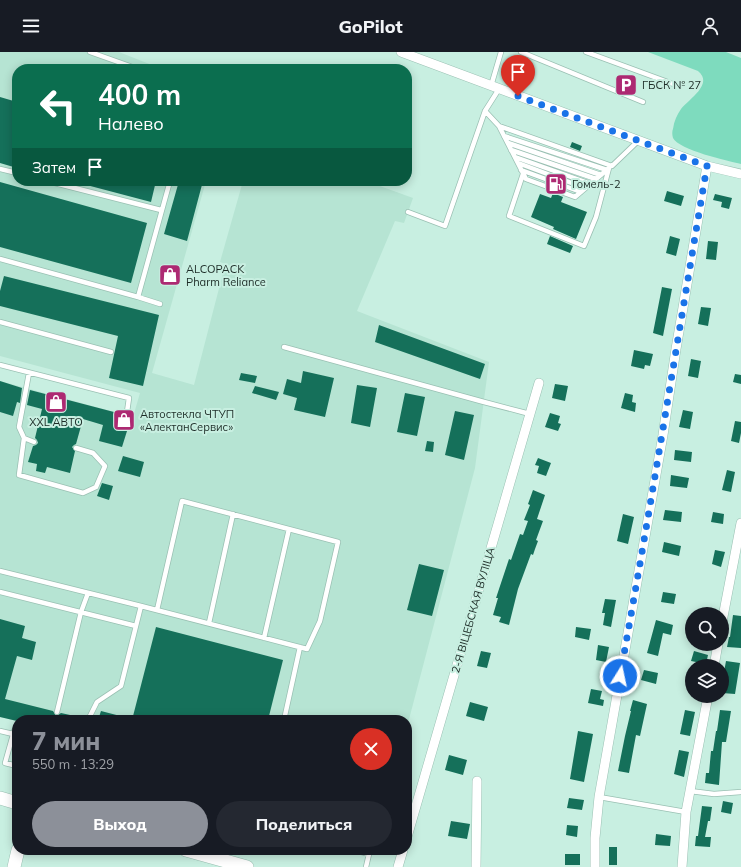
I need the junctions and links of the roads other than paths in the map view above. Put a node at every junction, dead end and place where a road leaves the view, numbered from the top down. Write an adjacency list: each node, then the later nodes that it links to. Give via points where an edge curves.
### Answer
1 (90, 52): 6 (lane)
2 (400, 52): 8 (street)
3 (501, 52): 8 (lane)
4 (521, 52): 9 (lane)
5 (586, 52): 7 (lane)
6 (124, 64)
7 (676, 85)
8 (495, 88): 10 (lane); 13 (street)
9 (642, 102)
10 (485, 111): 11 (lane); 31 (lane, via 445,226)
11 (499, 126): 12 (lane); 19 (lane)
12 (504, 136): 14 (lane); 19 (lane)
13 (638, 141): 18 (street); 19 (lane)
14 (508, 143): 15 (lane); 24 (lane)
15 (511, 150): 16 (lane); 25 (lane)
16 (515, 157): 17 (lane); 26 (lane)
17 (518, 163): 22 (lane); 29 (lane)
18 (707, 166): 23 (street); 71 (street, via 663,435)
19 (609, 168): 22 (lane, via 596,217 584,246 509,216); 24 (lane)
20 (0, 169): 21 (lane)
21 (12, 172)
22 (522, 172): 29 (lane, via 581,192)
23 (741, 174)
24 (601, 175): 25 (lane)
25 (596, 179): 26 (lane)
26 (591, 184): 29 (lane)
27 (67, 186): 30 (lane)
28 (168, 186): 30 (lane)
29 (585, 188)
30 (161, 210): 33 (lane)
31 (408, 212)
32 (0, 259): 33 (lane)
33 (138, 297): 34 (lane)
34 (160, 304)
35 (0, 322): 37 (lane)
36 (284, 347): 42 (lane)
37 (111, 352)
38 (0, 365): 39 (lane)
39 (29, 373): 41 (lane, via 129,398); 43 (lane, via 18,427)
40 (539, 383): 42 (street, 2-Я ВІЦЕБСКАЯ ВУЛІЦА)
41 (127, 412)
42 (530, 414): 75 (street, 2-Я ВІЦЕБСКАЯ ВУЛІЦА)
43 (24, 438): 44 (lane); 45 (lane, via 19,475 83,493 96,486 105,466 93,453)
44 (34, 442)
45 (76, 448)
46 (233, 514): 48 (lane); 54 (lane, via 182,501); 56 (lane)
47 (741, 523): 53 (street)
48 (289, 529): 58 (lane); 59 (lane, via 338,542 320,621 307,649)
49 (0, 571): 51 (lane)
50 (0, 592): 55 (lane)
51 (88, 593): 52 (lane); 55 (lane)
52 (141, 606): 54 (lane); 57 (lane)
53 (725, 607)
54 (157, 610): 56 (lane)
55 (81, 612): 57 (lane); 61 (lane)
56 (209, 624): 58 (lane)
57 (136, 626): 62 (lane, via 121,686 97,702)
58 (264, 638): 59 (lane)
59 (300, 647): 63 (lane)
60 (707, 703): 69 (street)
61 (57, 712)
62 (90, 715)
63 (285, 715)
64 (0, 731): 65 (lane)
65 (12, 732)
66 (12, 736): 67 (lane, via 5,763)
67 (12, 765)
68 (477, 781): 84 (street)
69 (690, 791): 70 (lane, via 714,794); 74 (street)
70 (741, 792)
71 (599, 797): 74 (lane); 85 (street)
72 (0, 798): 73 (main road)
73 (12, 802)
74 (686, 812): 86 (street)
75 (412, 820)
76 (17, 855): 80 (main road)
77 (226, 855): 81 (main road)
78 (369, 855): 82 (lane)
79 (402, 855): 83 (street)
80 (14, 867)
81 (247, 867)
82 (366, 867)
83 (398, 867)
84 (476, 867)
85 (595, 867)
86 (682, 867)

